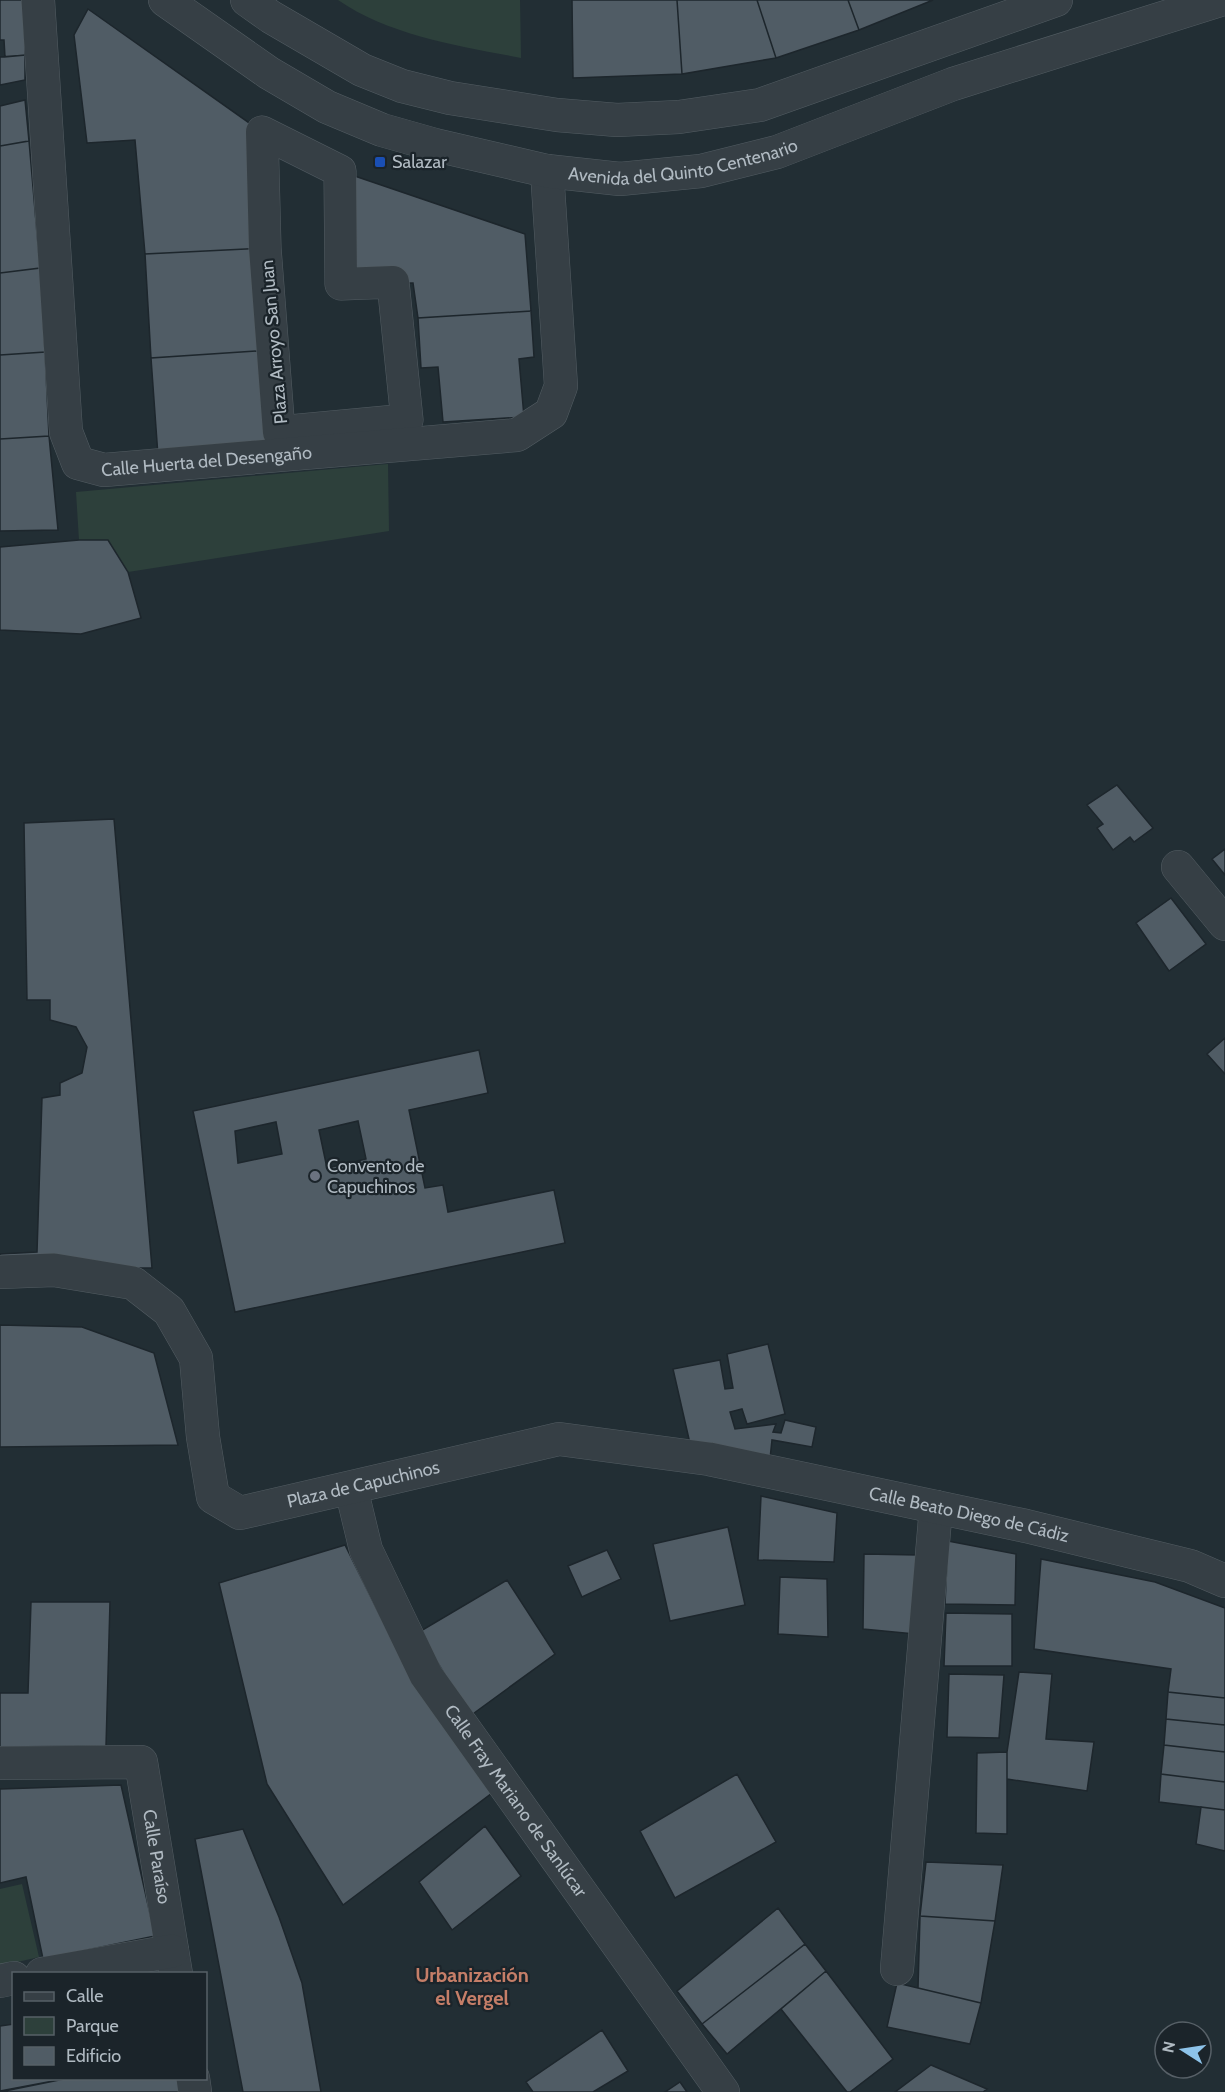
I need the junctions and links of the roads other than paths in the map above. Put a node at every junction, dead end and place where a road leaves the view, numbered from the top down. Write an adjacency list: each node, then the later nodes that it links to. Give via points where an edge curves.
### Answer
1 (38, 0): 7 (street, Calle Huerta del Desengaño, via 66,432 78,463 104,470 517,435 551,412 561,386)
2 (165, 0): 7 (street, Avenida del Quinto Centenario, via 269,73 327,107 382,130)
3 (247, 0): 4 (street, via 362,70 402,86 461,100 617,120 679,117 760,105)
4 (1056, 0)
5 (1220, 0): 7 (street, Avenida del Quinto Centenario, via 953,84 777,152 701,171 620,179)
6 (262, 132): 6 (street, Plaza Arroyo San Juan, via 340,171 341,284 393,282 407,420 279,432 265,248)
7 (547, 171)
8 (1178, 867): 9 (street)
9 (1225, 924)
10 (0, 1272): 12 (street, Plaza de Capuchinos, via 54,1270 133,1283 169,1311 196,1358 202,1437 213,1497 240,1513)
11 (709, 1459): 12 (street, Plaza de Capuchinos, via 559,1439); 13 (street, Calle Beato Diego de Cádiz)
12 (351, 1488): 19 (street, Calle Fray Mariano de Sanlúcar, via 366,1550 426,1675)
13 (936, 1507): 14 (street, Calle Beato Diego de Cádiz, via 1190,1566); 17 (street)
14 (1225, 1581)
15 (0, 1763): 16 (street, Calle Paraíso, via 141,1762)
16 (174, 1962): 18 (street, Calle Paraíso)
17 (897, 1969)
18 (64, 1972)
19 (723, 2092)

